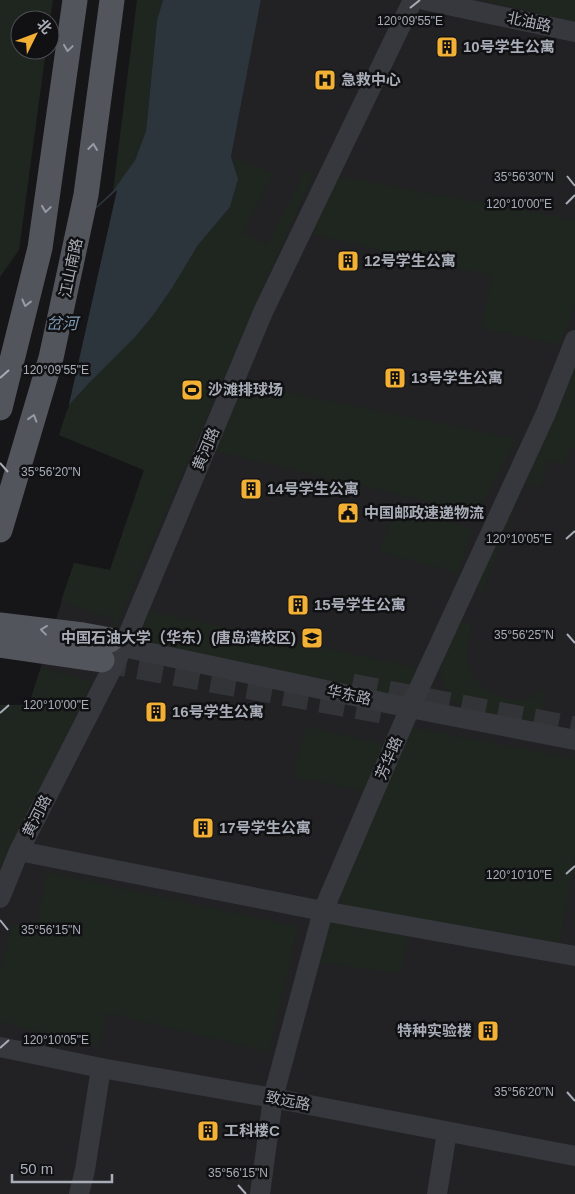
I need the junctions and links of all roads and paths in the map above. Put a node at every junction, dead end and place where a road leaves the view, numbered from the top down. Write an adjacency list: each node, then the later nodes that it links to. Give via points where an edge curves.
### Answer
1 (75, 0): 7 (main road, one-way to 7, via 38,256)
2 (112, 0): 8 (main road, 江山南路, one-way to 2, via 51,358 86,195)
3 (413, 0): 11 (street, 黄河路, via 264,312)
4 (424, 0): 5 (street, 北油路)
5 (575, 32)
6 (575, 340): 12 (street, 芳华路, via 546,413)
7 (0, 408)
8 (0, 530)
9 (0, 625): 11 (main road, one-way to 9, via 83,635)
10 (0, 645): 11 (main road)
11 (111, 649): 12 (street, 华东路); 14 (street, 黄河路)
12 (410, 708): 13 (street, 华东路); 16 (street, 芳华路)
13 (575, 740)
14 (19, 851): 15 (street, 黄河路); 16 (street)
15 (0, 898)
16 (323, 910): 17 (street); 20 (street, 芳华路)
17 (575, 954)
18 (0, 1047): 19 (street, 致远路)
19 (101, 1068): 20 (street, 致远路); 23 (street)
20 (272, 1098): 21 (street, 致远路); 24 (street, 芳华路)
21 (447, 1132): 22 (street, 致远路); 25 (street)
22 (575, 1156)
23 (79, 1194)
24 (260, 1194)
25 (437, 1194)

